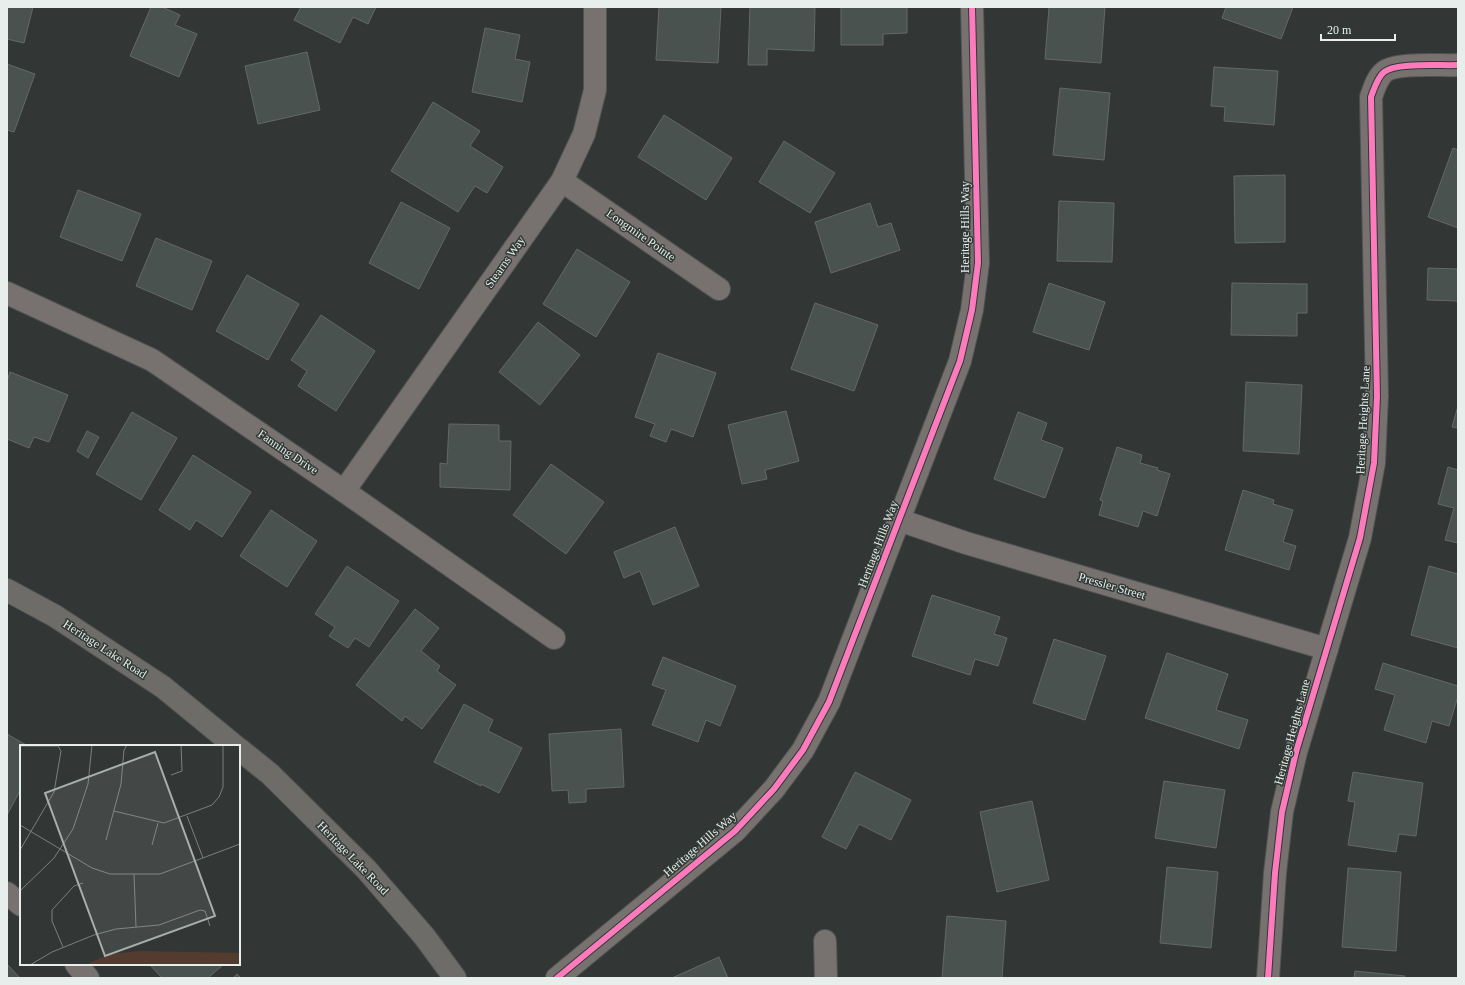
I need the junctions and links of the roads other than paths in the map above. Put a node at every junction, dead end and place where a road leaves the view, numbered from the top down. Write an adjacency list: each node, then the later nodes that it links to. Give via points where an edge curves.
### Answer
1 (594, 7): 4 (street, Stearns Way, via 595,90 584,134)
2 (972, 7): 8 (street, Heritage Hills Way, via 978,262 972,310 960,361)
3 (1458, 65): 11 (street, Heritage Heights Lane, via 1398,66 1385,72 1377,82 1371,97 1377,396 1374,463 1360,538)
4 (562, 181): 5 (street, Longmire Pointe); 7 (street, Stearns Way)
5 (719, 289)
6 (7, 293): 7 (street, Fanning Drive, via 152,360)
7 (344, 491): 10 (street, Fanning Drive)
8 (899, 520): 11 (street, Pressler Street, via 966,543); 20 (street, Heritage Hills Way, via 829,702 804,750 774,789 735,831)
9 (7, 590): 12 (main road, Heritage Lake Road, via 55,616 163,687)
10 (554, 638)
11 (1327, 649): 22 (street, Heritage Heights Lane, via 1296,752 1282,812)
12 (234, 745)
13 (240, 750): 19 (main road, Heritage Lake Road, via 270,774 366,869 424,936)
14 (7, 893): 15 (street)
15 (20, 904)
16 (825, 941): 21 (street)
17 (77, 965): 18 (street)
18 (88, 978)
19 (455, 978)
20 (557, 978)
21 (826, 978)
22 (1268, 978)

